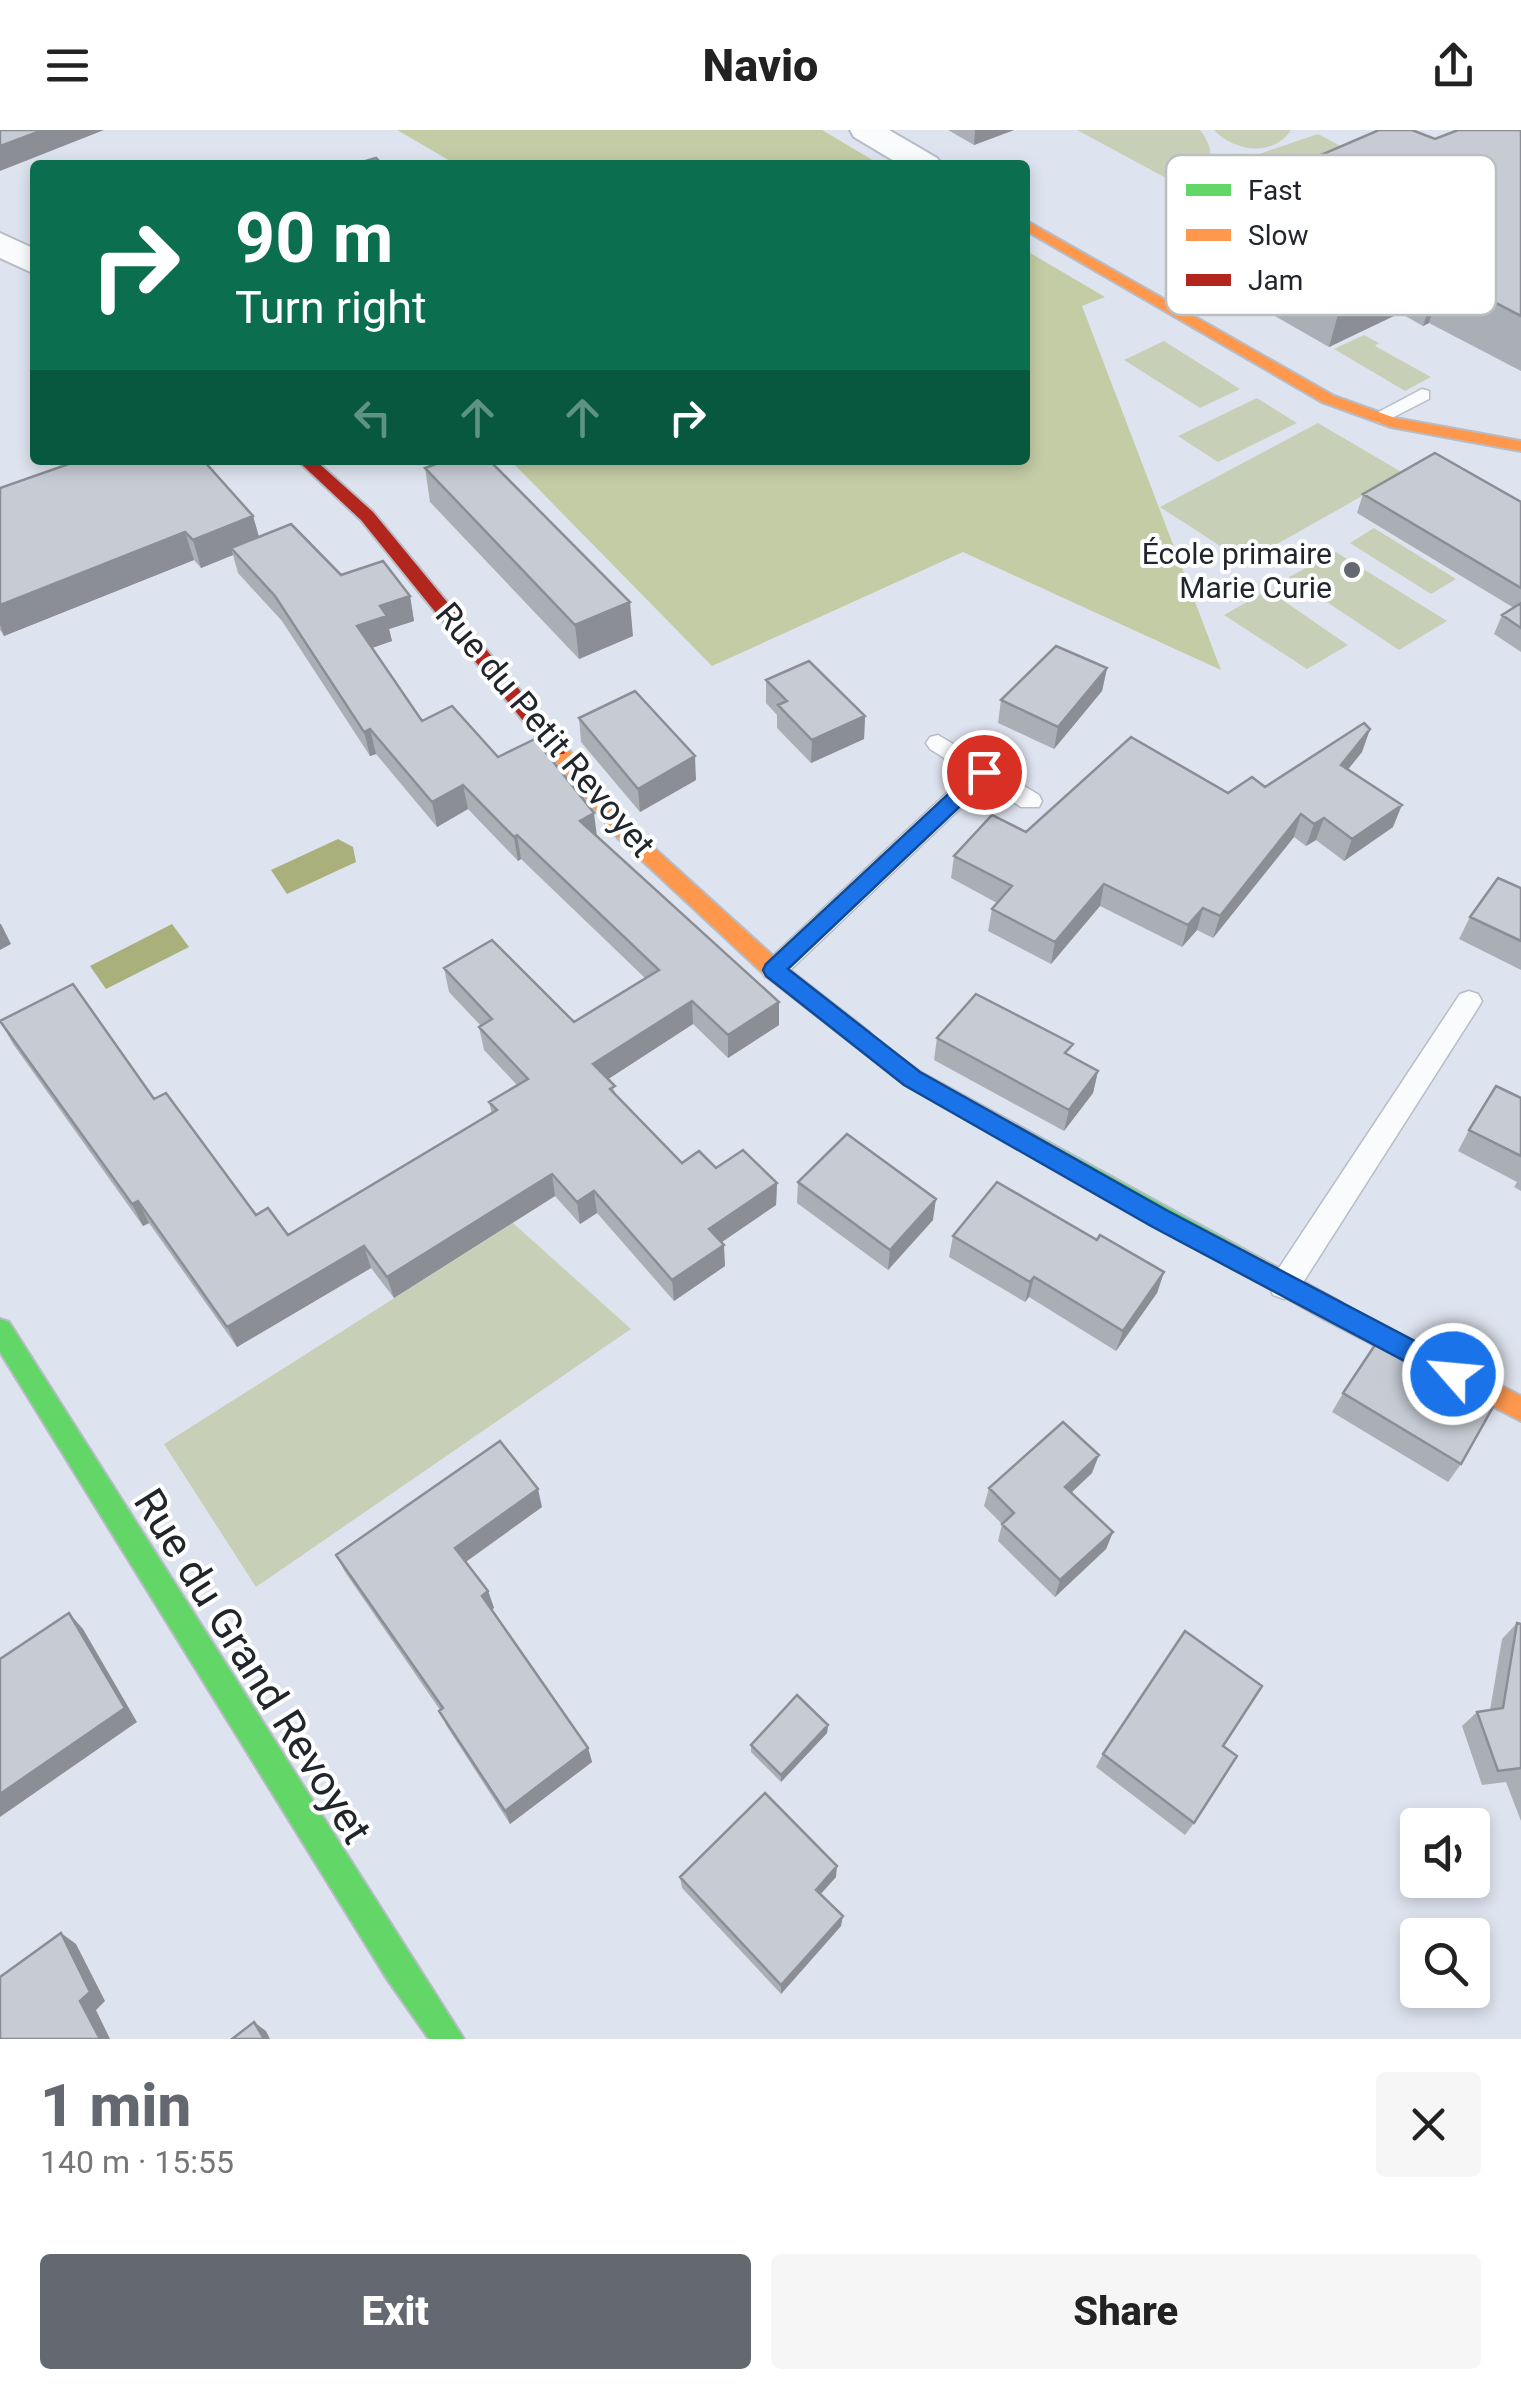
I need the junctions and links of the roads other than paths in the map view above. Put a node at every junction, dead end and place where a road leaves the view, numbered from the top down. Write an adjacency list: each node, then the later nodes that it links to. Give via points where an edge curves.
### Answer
1 (866, 130): 2 (street)
2 (917, 160)
3 (1030, 227): 6 (street)
4 (0, 244): 5 (street)
5 (30, 260)
6 (1166, 305)
7 (1183, 315): 9 (street, via 1328,399)
8 (1422, 395): 9 (lane)
9 (1379, 417): 10 (street)
10 (1521, 446)
11 (311, 465): 15 (street, Rue du Petit Revoyet, via 367,516 625,834)
12 (938, 743): 13 (lane)
13 (984, 772): 14 (lane); 15 (lane)
14 (1030, 801)
15 (774, 970): 17 (street, Rue du Petit Revoyet, via 912,1078)
16 (1469, 1001): 17 (lane)
17 (1284, 1286): 19 (street, Rue du Petit Revoyet)
18 (0, 1330): 20 (street, Rue du Grand Revoyet)
19 (1521, 1409)
20 (448, 2039)

